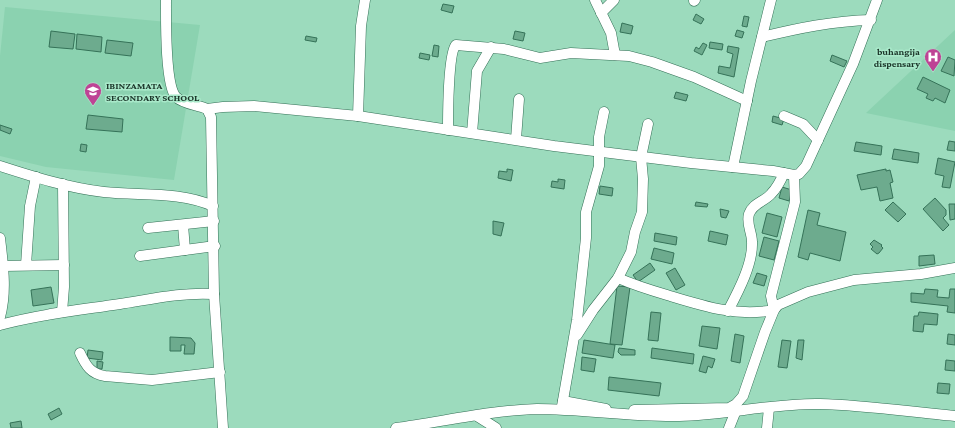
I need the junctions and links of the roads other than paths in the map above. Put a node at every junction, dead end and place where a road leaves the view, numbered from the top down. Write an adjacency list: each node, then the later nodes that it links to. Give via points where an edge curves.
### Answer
1 (166, 0): 14 (street, via 168,69 173,93 184,102)
2 (365, 0): 16 (street, via 361,26)
3 (595, 0): 7 (street)
4 (614, 0): 7 (street)
5 (770, 0): 9 (street)
6 (877, 0): 8 (street)
7 (601, 13): 11 (street, via 611,33)
8 (871, 20): 9 (street, via 816,24); 22 (street)
9 (762, 37): 13 (street)
10 (491, 48): 11 (street, via 540,58 571,53); 19 (street, via 454,46 449,83); 20 (street, via 477,71)
11 (615, 54): 13 (street, via 637,57 666,66 713,84)
12 (519, 99): 21 (street)
13 (747, 101): 26 (street)
14 (207, 109): 16 (street, via 254,106); 30 (street, via 211,117)
15 (604, 112): 23 (street)
16 (358, 116): 19 (street)
17 (784, 116): 22 (street, via 803,124)
18 (648, 124): 24 (street)
19 (448, 130): 20 (street)
20 (472, 133): 21 (street)
21 (516, 139): 23 (street)
22 (818, 140): 27 (street, via 806,166 799,174)
23 (598, 152): 24 (street); 49 (street, via 599,166 586,212 586,238)
24 (641, 157): 26 (street); 42 (street, via 641,216 629,257)
25 (0, 166): 28 (street)
26 (733, 167): 27 (street)
27 (789, 174): 44 (street, via 795,202 772,289); 45 (street, via 771,195 756,204 749,213 752,249 744,276)
28 (36, 177): 29 (street); 38 (street, via 30,206)
29 (63, 184): 30 (street, via 105,192 184,197); 39 (street)
30 (213, 206): 31 (street)
31 (214, 221): 32 (street); 35 (street)
32 (184, 225): 33 (street); 36 (street)
33 (148, 228)
34 (0, 238): 40 (street)
35 (215, 246): 36 (street); 43 (street)
36 (185, 250): 37 (street)
37 (140, 256)
38 (26, 265): 39 (street); 40 (street)
39 (64, 265): 46 (street)
40 (3, 266): 47 (street, via 4,292)
41 (955, 268): 44 (street, via 839,283 793,298 778,305)
42 (618, 278): 45 (street, via 650,291); 49 (street)
43 (214, 294): 46 (street, via 177,295); 51 (street)
44 (774, 310): 45 (street, via 753,313); 52 (street, via 749,383 741,399 732,407 614,410)
45 (728, 311)
46 (62, 312): 48 (street)
47 (0, 317)
48 (0, 325)
49 (574, 339): 52 (street)
50 (80, 354): 51 (street, via 91,371 97,375 152,380)
51 (220, 372): 58 (street)
52 (562, 405): 54 (street, via 631,416); 55 (street)
53 (769, 408): 54 (street); 56 (street, via 821,404); 62 (street)
54 (735, 413): 61 (street)
55 (477, 416): 57 (street); 60 (street)
56 (955, 416)
57 (451, 424): 59 (street)
58 (223, 428)
59 (396, 428)
60 (496, 428)
61 (729, 428)
62 (767, 428)

